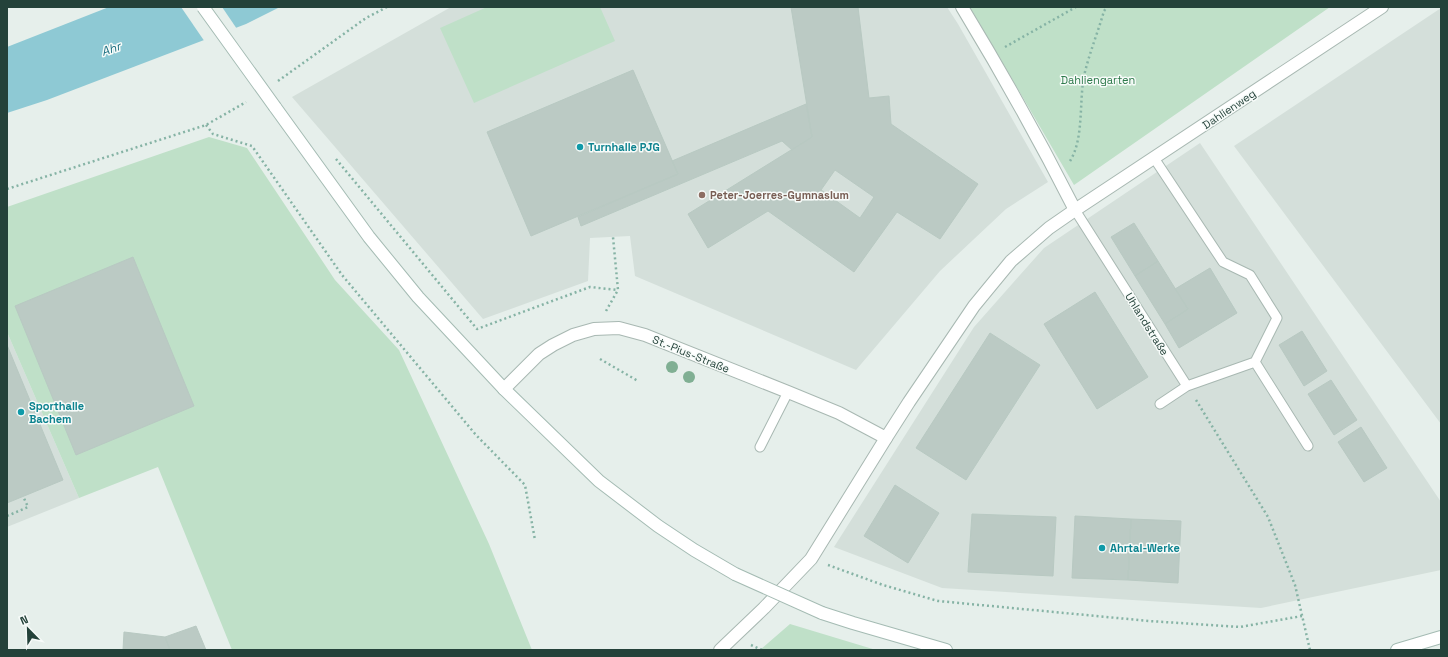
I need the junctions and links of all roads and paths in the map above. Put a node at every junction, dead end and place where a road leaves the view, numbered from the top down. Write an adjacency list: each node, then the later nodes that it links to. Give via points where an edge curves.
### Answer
1 (204, 7): 23 (street, bridge, via 369,237 418,297)
2 (388, 7): 8 (path, via 366,18)
3 (962, 7): 7 (street, Uhlandstraße)
4 (1076, 7): 7 (path)
5 (1107, 7): 13 (path, via 1084,77 1075,154)
6 (1382, 7): 12 (street, Dahlienweg)
7 (991, 55): 13 (street, Uhlandstraße)
8 (274, 84)
9 (246, 102): 10 (path)
10 (206, 126): 14 (path); 31 (path, via 213,134 252,146 342,275 476,436 524,485)
11 (335, 157): 17 (path, via 477,329 590,287)
12 (1154, 158): 15 (street, Dahlienweg); 20 (lane, via 1223,262 1250,275 1277,318)
13 (1059, 179): 15 (street, Uhlandstraße)
14 (7, 189)
15 (1075, 210): 22 (lane, Uhlandstraße); 26 (street, via 1049,228 1011,261 974,306)
16 (613, 237): 17 (path)
17 (618, 290): 18 (path)
18 (603, 317)
19 (600, 359): 21 (path)
20 (1255, 362): 22 (lane); 27 (lane)
21 (638, 381)
22 (1187, 386): 25 (lane); 33 (path, via 1268,517 1295,585)
23 (504, 389): 24 (street, St.-Pius-Straße, via 539,354 553,345 573,335 594,329 618,328 645,335); 36 (street, bridge, via 599,481 694,550 735,574 822,613)
24 (788, 392): 26 (street, St.-Pius-Straße, via 839,413); 28 (lane)
25 (1160, 404)
26 (886, 438): 32 (street)
27 (1308, 446)
28 (760, 447)
29 (24, 496): 30 (path, via 28,507)
30 (7, 516)
31 (535, 540)
32 (811, 558): 33 (path, via 883,586 938,601 1142,620 1240,626); 35 (street)
33 (1302, 616): 37 (path)
34 (1441, 637): 38 (street)
35 (720, 650)
36 (946, 650)
37 (1310, 650)
38 (1397, 650)

